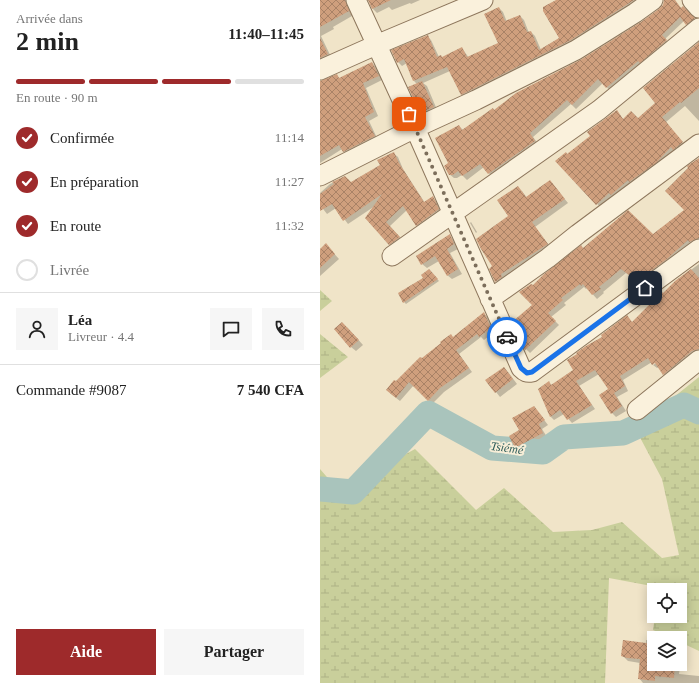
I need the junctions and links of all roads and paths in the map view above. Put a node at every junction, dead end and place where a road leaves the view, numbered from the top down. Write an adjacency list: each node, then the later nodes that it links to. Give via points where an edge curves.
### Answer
1 (356, 0): 7 (street)
2 (484, 0): 7 (street)
3 (653, 0): 9 (street, via 576,50)
4 (692, 0): 5 (street)
5 (699, 8)
6 (699, 28): 12 (street, via 599,110)
7 (376, 45): 8 (street); 9 (street)
8 (320, 70)
9 (416, 128): 11 (street); 12 (street)
10 (699, 144): 15 (street)
11 (320, 176)
12 (452, 213): 14 (street); 15 (street)
13 (699, 249): 15 (street, via 532,372 527,373 521,368)
14 (392, 256)
15 (490, 299)
16 (699, 360): 17 (street)
17 (637, 410)

